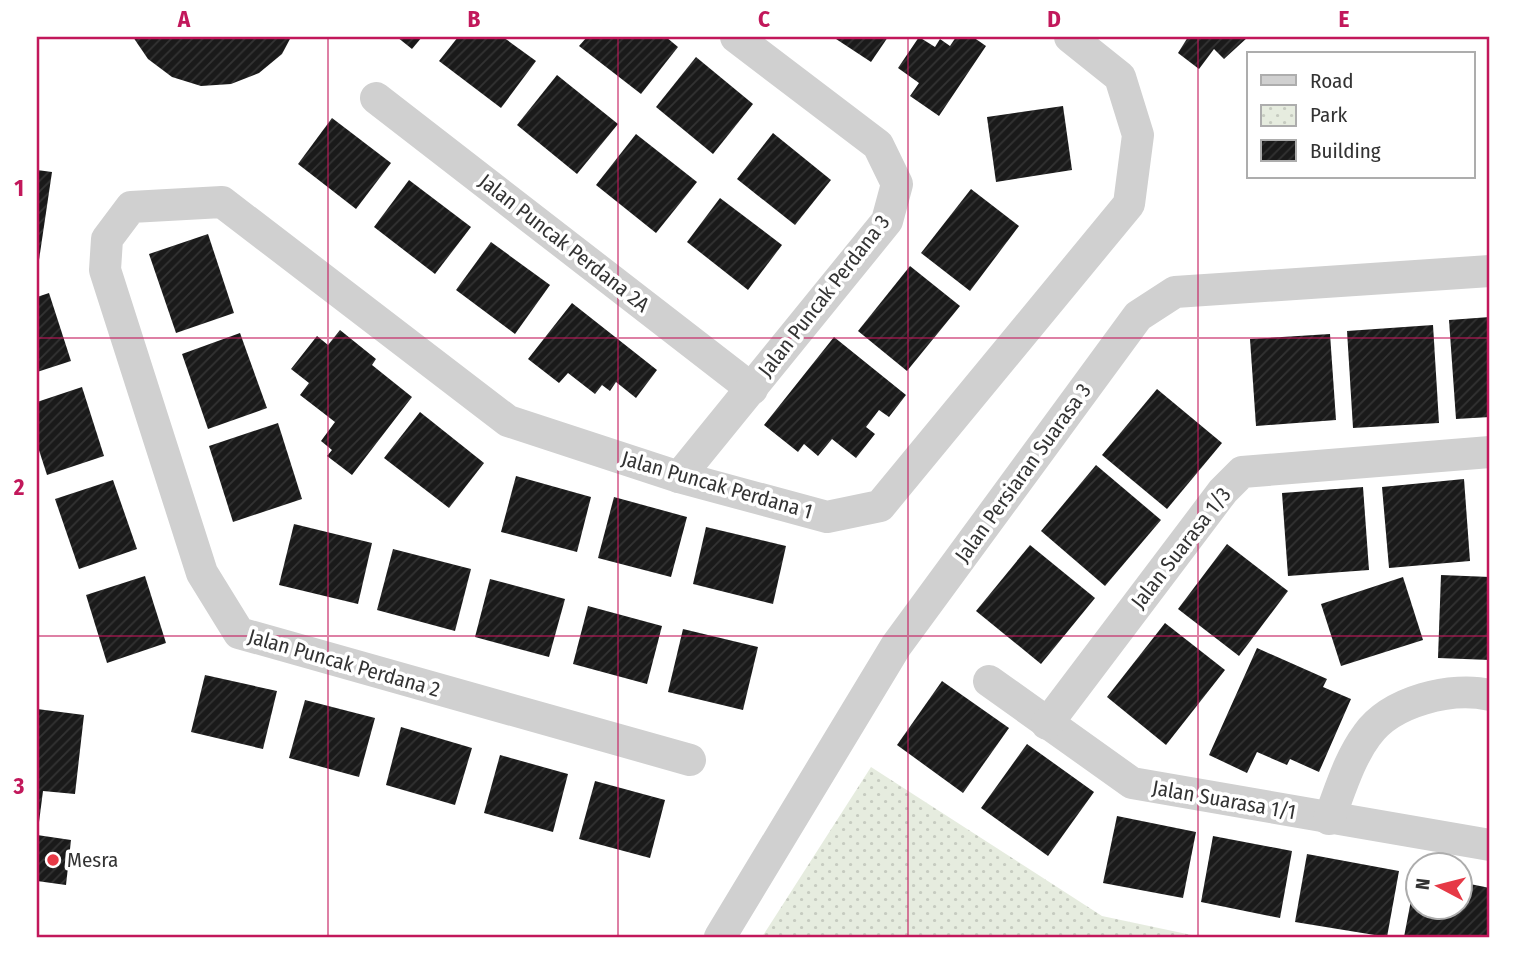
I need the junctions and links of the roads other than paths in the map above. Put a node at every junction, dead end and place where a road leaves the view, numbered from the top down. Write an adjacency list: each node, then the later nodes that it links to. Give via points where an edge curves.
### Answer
1 (736, 37): 6 (street, Jalan Puncak Perdana 3, via 878,145 897,184 887,221)
2 (1070, 37): 8 (street, Jalan Puncak Perdana 1, via 1119,77 1138,135 1129,204 880,506 827,517)
3 (376, 98): 6 (street, Jalan Puncak Perdana 2A)
4 (131, 207): 8 (street, Jalan Puncak Perdana 1, via 222,202 508,421); 12 (street, Jalan Puncak Perdana 2, via 107,239 105,270 202,573 239,634)
5 (1490, 271): 15 (street, Jalan Persiaran Suarasa 3, via 1175,292 1138,316 896,646)
6 (752, 389): 8 (street, Jalan Puncak Perdana 3)
7 (1490, 452): 11 (street, Jalan Suarasa 1/3, via 1242,472)
8 (679, 477)
9 (989, 681): 11 (street, Jalan Suarasa 1/1)
10 (1490, 695): 13 (street, via 1443,692 1402,706 1368,733)
11 (1047, 724): 13 (street, Jalan Suarasa 1/1, via 1132,783)
12 (690, 760)
13 (1329, 819): 14 (street, Jalan Suarasa 1/1)
14 (1490, 845)
15 (720, 937)

